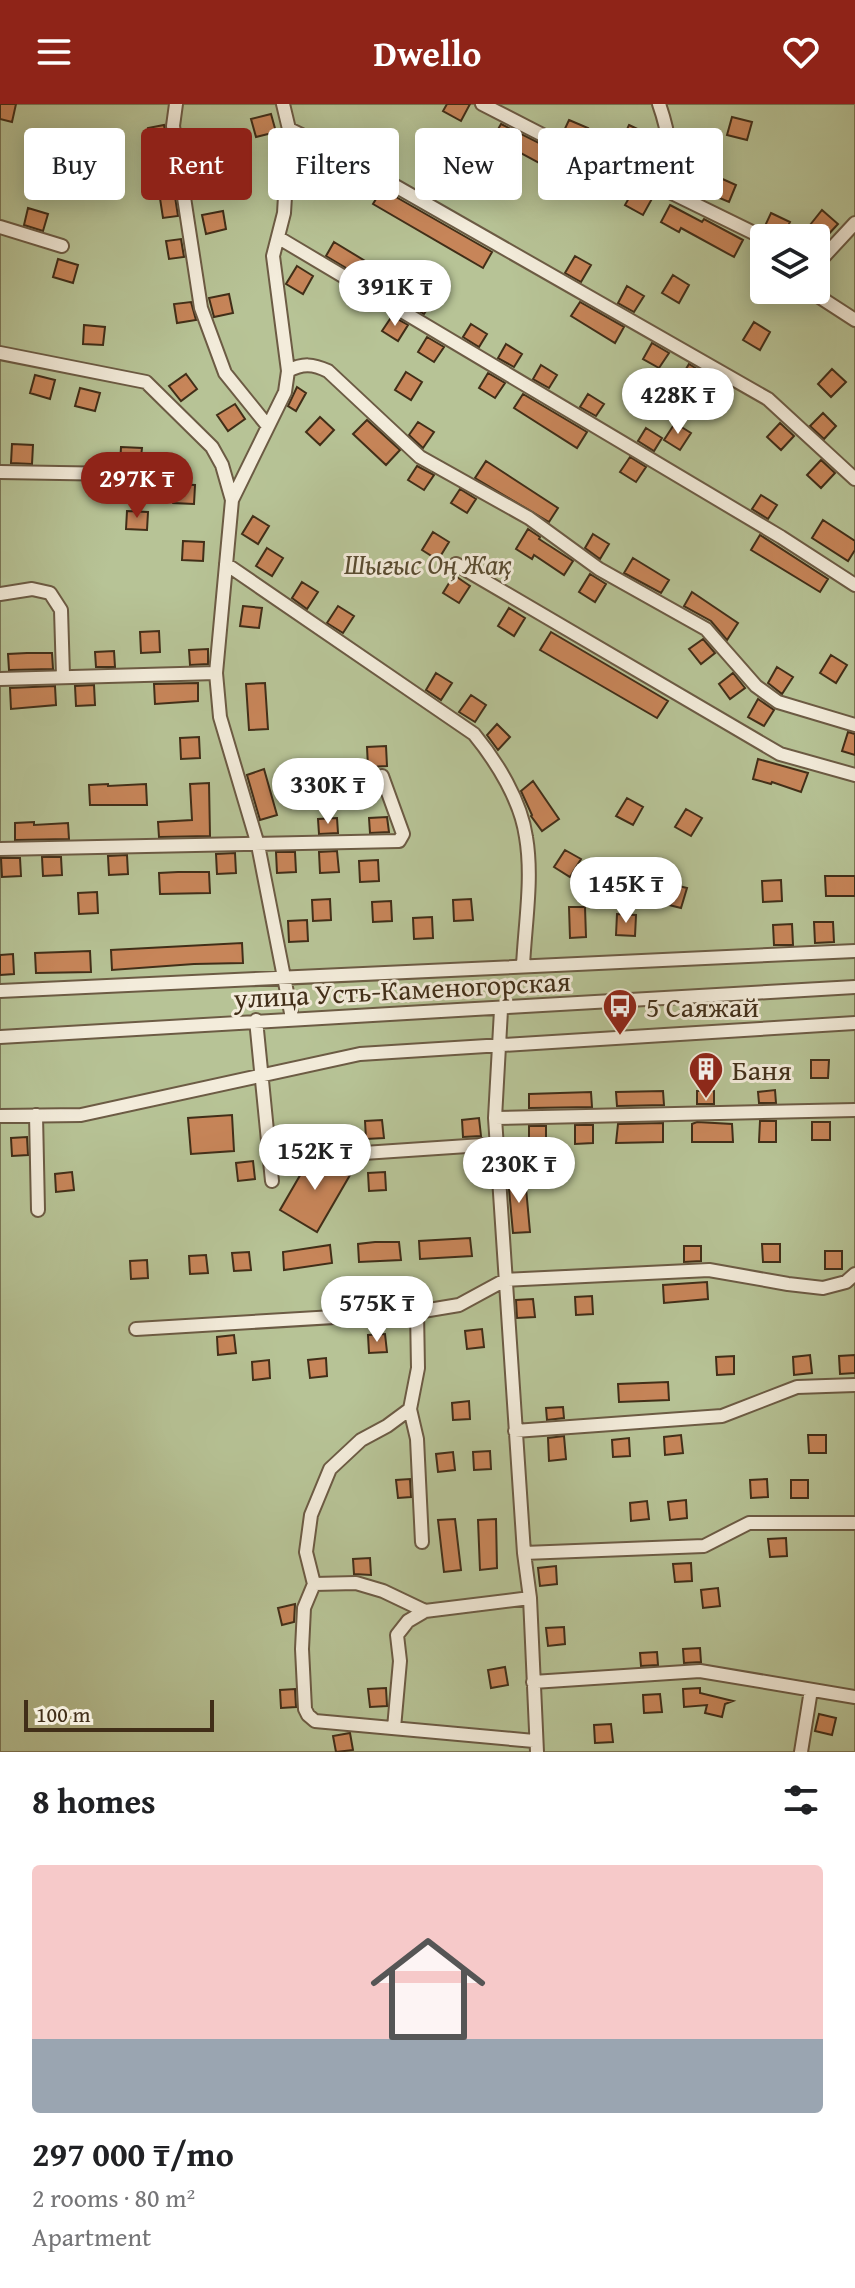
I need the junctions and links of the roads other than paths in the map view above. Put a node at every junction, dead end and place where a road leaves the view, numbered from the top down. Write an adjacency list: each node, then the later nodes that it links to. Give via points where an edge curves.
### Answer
1 (176, 104): 21 (street, via 173,126 201,308 225,373)
2 (283, 104): 5 (street)
3 (482, 104): 7 (street)
4 (659, 104): 6 (street)
5 (289, 128)
6 (667, 128)
7 (538, 133)
8 (399, 188): 24 (street, via 768,399)
9 (285, 200): 14 (street)
10 (686, 200): 13 (street)
11 (855, 223): 16 (street)
12 (0, 227): 15 (street)
13 (750, 231)
14 (279, 238): 20 (street, via 273,256); 28 (street)
15 (62, 246)
16 (830, 250)
17 (830, 304): 18 (street)
18 (855, 320)
19 (0, 353): 25 (street, via 146,382 212,447)
20 (288, 371): 21 (street, via 285,392); 33 (street, via 314,365 328,371 420,457 706,629 756,686 778,702)
21 (267, 425): 25 (street)
22 (0, 472): 23 (street)
23 (179, 475)
24 (855, 479)
25 (232, 500): 26 (street)
26 (226, 564): 30 (street); 39 (street, via 474,734 492,756 522,816 527,838)
27 (456, 564): 34 (street, via 780,754)
28 (855, 585)
29 (0, 594): 31 (street, via 32,589 50,593 61,610)
30 (216, 673): 31 (street); 36 (street, via 220,717)
31 (63, 676): 32 (street)
32 (0, 679)
33 (855, 725)
34 (855, 775)
35 (382, 776): 36 (street, via 403,834 399,841)
36 (258, 845): 37 (street); 40 (street)
37 (0, 849)
38 (855, 951): 39 (street)
39 (523, 966): 40 (street)
40 (286, 977): 42 (street); 44 (street)
41 (855, 987): 43 (street, улица Усть-Каменогорская)
42 (0, 991)
43 (501, 1010): 44 (street, улица Усть-Каменогорская); 48 (street)
44 (292, 1018): 45 (street, улица Усть-Каменогорская)
45 (256, 1020): 47 (street, улица Усть-Каменогорская); 49 (street)
46 (855, 1023): 48 (street)
47 (0, 1037)
48 (501, 1044): 49 (street, via 360,1054); 53 (street)
49 (262, 1075): 51 (street, via 81,1115); 56 (street)
50 (855, 1110): 53 (street)
51 (36, 1115): 52 (street); 57 (street)
52 (0, 1116)
53 (495, 1118): 54 (street)
54 (497, 1144): 55 (street); 59 (street)
55 (334, 1155)
56 (272, 1181)
57 (38, 1210)
58 (855, 1274): 59 (street, via 823,1288 709,1270)
59 (505, 1280): 60 (street, via 459,1305); 64 (street)
60 (417, 1312): 61 (street); 63 (street, via 418,1368)
61 (136, 1329)
62 (855, 1385): 64 (street, via 797,1387 722,1416)
63 (410, 1409): 66 (street, via 417,1439); 68 (street, via 361,1440 330,1469 309,1527 306,1552)
64 (515, 1431): 67 (street)
65 (855, 1523): 67 (street, via 749,1523 704,1546)
66 (422, 1542)
67 (524, 1553): 69 (street)
68 (314, 1584): 70 (street, via 356,1583); 74 (street, via 304,1608 302,1649 308,1715 315,1721)
69 (530, 1598): 70 (street); 71 (street)
70 (425, 1611): 74 (street, via 397,1635)
71 (533, 1682): 72 (street, via 700,1671); 75 (street)
72 (811, 1690): 73 (street); 76 (street)
73 (855, 1697)
74 (394, 1728): 75 (street)
75 (536, 1746)
76 (801, 1752)

